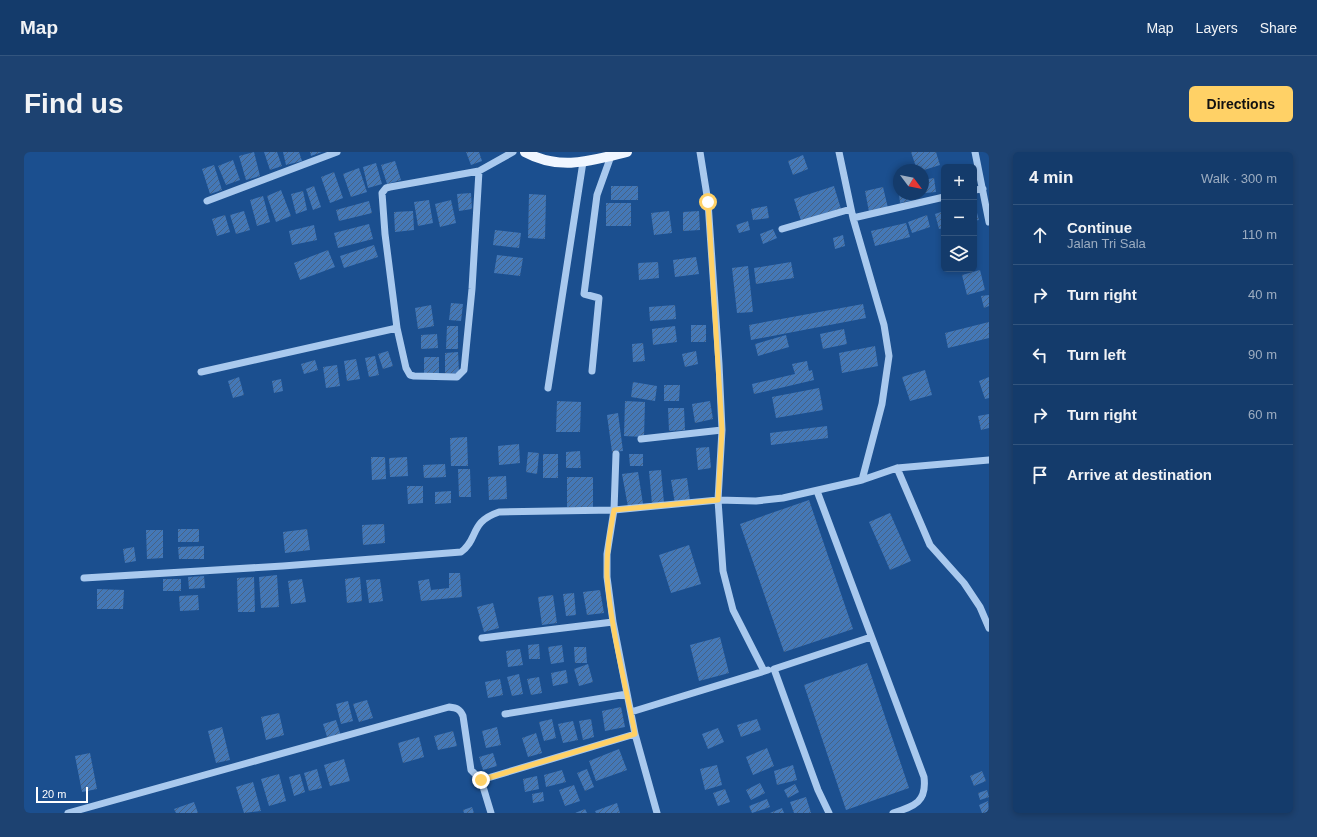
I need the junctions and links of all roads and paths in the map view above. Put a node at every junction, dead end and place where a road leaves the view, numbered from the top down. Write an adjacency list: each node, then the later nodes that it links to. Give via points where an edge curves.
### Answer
1 (337, 152): 15 (street)
2 (513, 152): 11 (street)
3 (525, 152): 10 (main road, via 535,158 562,164)
4 (627, 152): 9 (main road)
5 (700, 152): 24 (street, via 708,202)
6 (839, 152): 16 (street)
7 (975, 152): 12 (street)
8 (601, 155): 9 (main road); 10 (main road)
9 (611, 156): 21 (street, via 598,195 584,294 599,298)
10 (583, 162): 23 (street)
11 (479, 171): 20 (street, via 390,187 382,193); 20 (street, via 472,289 462,373 457,377 410,375)
12 (983, 188): 13 (street); 18 (street)
13 (977, 189)
14 (941, 198): 17 (street)
15 (207, 201)
16 (851, 209): 17 (street); 19 (street)
17 (853, 218): 29 (street, via 884,325 889,356 882,404)
18 (989, 222)
19 (782, 229)
20 (397, 328): 22 (street)
21 (592, 371)
22 (201, 372)
23 (548, 388)
24 (722, 430): 25 (street); 31 (street)
25 (641, 439)
26 (616, 454): 32 (street)
27 (989, 460): 28 (street)
28 (897, 468): 29 (street); 35 (street, via 930,545 964,583 980,607)
29 (862, 480): 30 (street)
30 (817, 491): 31 (street, via 756,501); 36 (street)
31 (718, 500): 32 (street); 39 (street, via 723,571 733,610)
32 (614, 510): 33 (street, via 500,512 488,516 480,523 466,549 453,554); 34 (street, via 607,554)
33 (84, 578)
34 (613, 622): 37 (street); 40 (street)
35 (989, 628)
36 (871, 636): 38 (street); 49 (street, via 924,777 926,789 923,798 916,804)
37 (482, 638)
38 (774, 669): 39 (street); 48 (street, via 818,790)
39 (764, 671): 41 (street)
40 (627, 694): 41 (street); 42 (street)
41 (631, 712): 43 (street)
42 (505, 714)
43 (635, 734): 44 (street); 47 (street)
44 (481, 780): 45 (street, via 471,770 463,716 456,708 449,707); 46 (street)
45 (68, 813)
46 (491, 813)
47 (657, 813)
48 (829, 813)
49 (893, 813)

